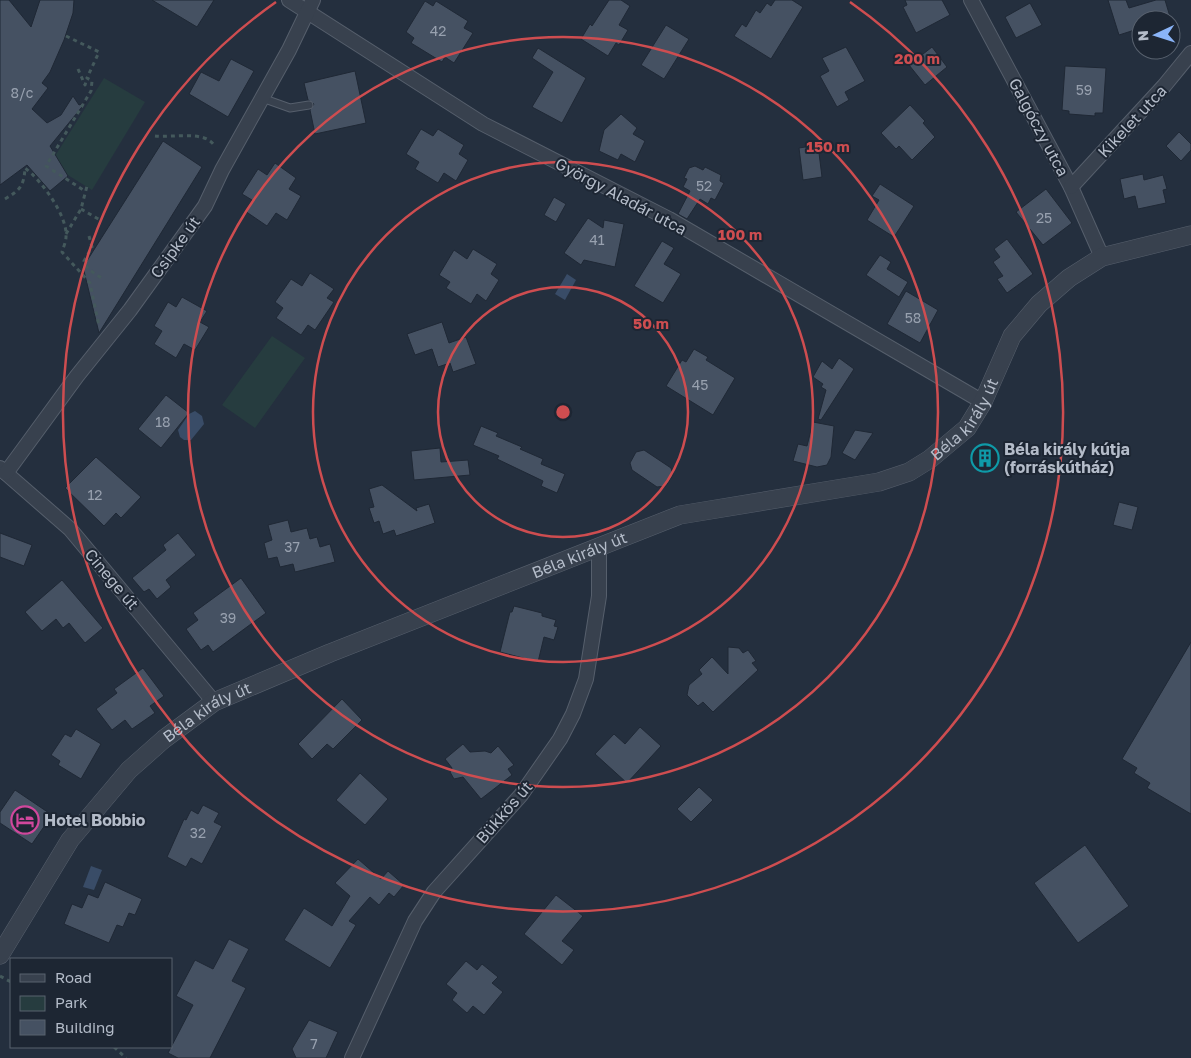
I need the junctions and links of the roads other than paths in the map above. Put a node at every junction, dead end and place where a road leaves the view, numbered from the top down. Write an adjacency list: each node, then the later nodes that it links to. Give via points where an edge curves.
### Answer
1 (289, 0): 3 (street, György Aladár utca)
2 (971, 0): 7 (street, Galgóczy utca)
3 (310, 6): 5 (street, Csipke út); 10 (street, György Aladár utca, via 483,124 669,219)
4 (1191, 53): 7 (street, Kikelet utca)
5 (262, 98): 6 (lane, via 290,108); 11 (street, Csipke út, via 205,206 130,310)
6 (309, 105)
7 (1071, 187): 9 (street, Galgóczy utca)
8 (1191, 235): 9 (street, Béla király út)
9 (1102, 257): 10 (street, Béla király út, via 1069,278 1039,304 1012,336)
10 (983, 402): 12 (street, Béla király út, via 967,428 909,472 879,482 680,515)
11 (3, 470): 13 (street, Cinege út, via 70,529)
12 (599, 546): 13 (street, Béla király út); 15 (street, Bükkös út, via 599,596 586,679 560,739 521,795 434,892 415,921)
13 (214, 702): 14 (street, Béla király út, via 129,770 70,840)
14 (0, 955)
15 (352, 1058)

